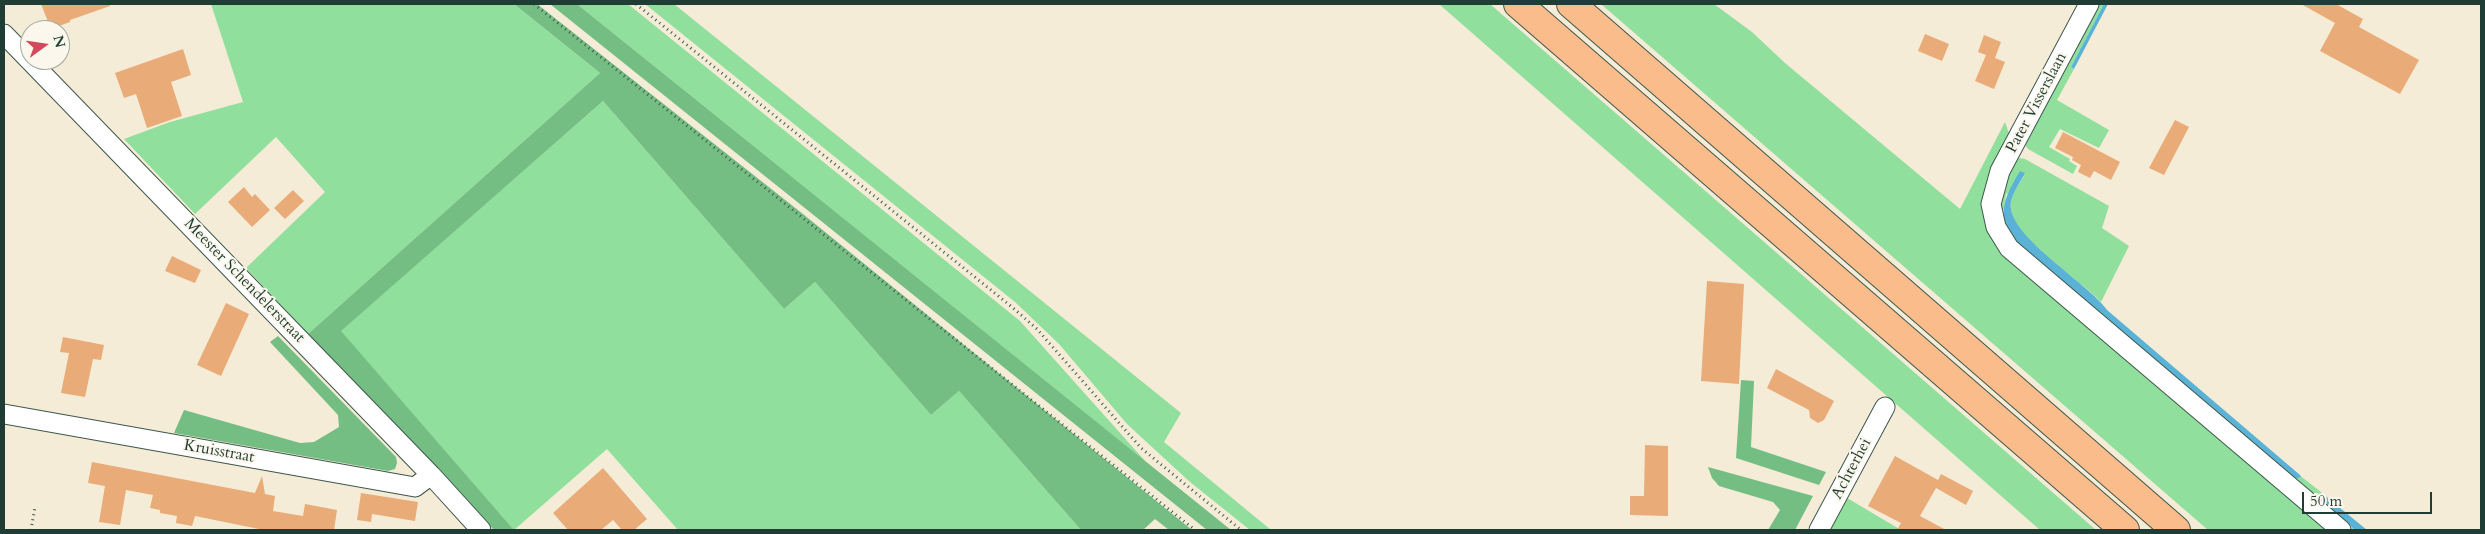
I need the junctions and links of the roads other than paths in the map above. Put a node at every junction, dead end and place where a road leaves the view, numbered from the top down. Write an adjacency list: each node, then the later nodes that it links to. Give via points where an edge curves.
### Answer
1 (1518, 4): 10 (highway)
2 (1571, 4): 11 (highway)
3 (2089, 4): 12 (street, Pater Visserslaan, via 2000,171 1990,204 1996,226 2009,248)
4 (4, 34): 7 (street, Meester Schendelerstraat)
5 (1885, 407): 9 (street, Achterhei)
6 (4, 414): 7 (street, Kruisstraat, via 415,487)
7 (431, 475): 8 (street, Meester Schendelerstraat)
8 (481, 530)
9 (1819, 530)
10 (2125, 530)
11 (2176, 530)
12 (2341, 530)

